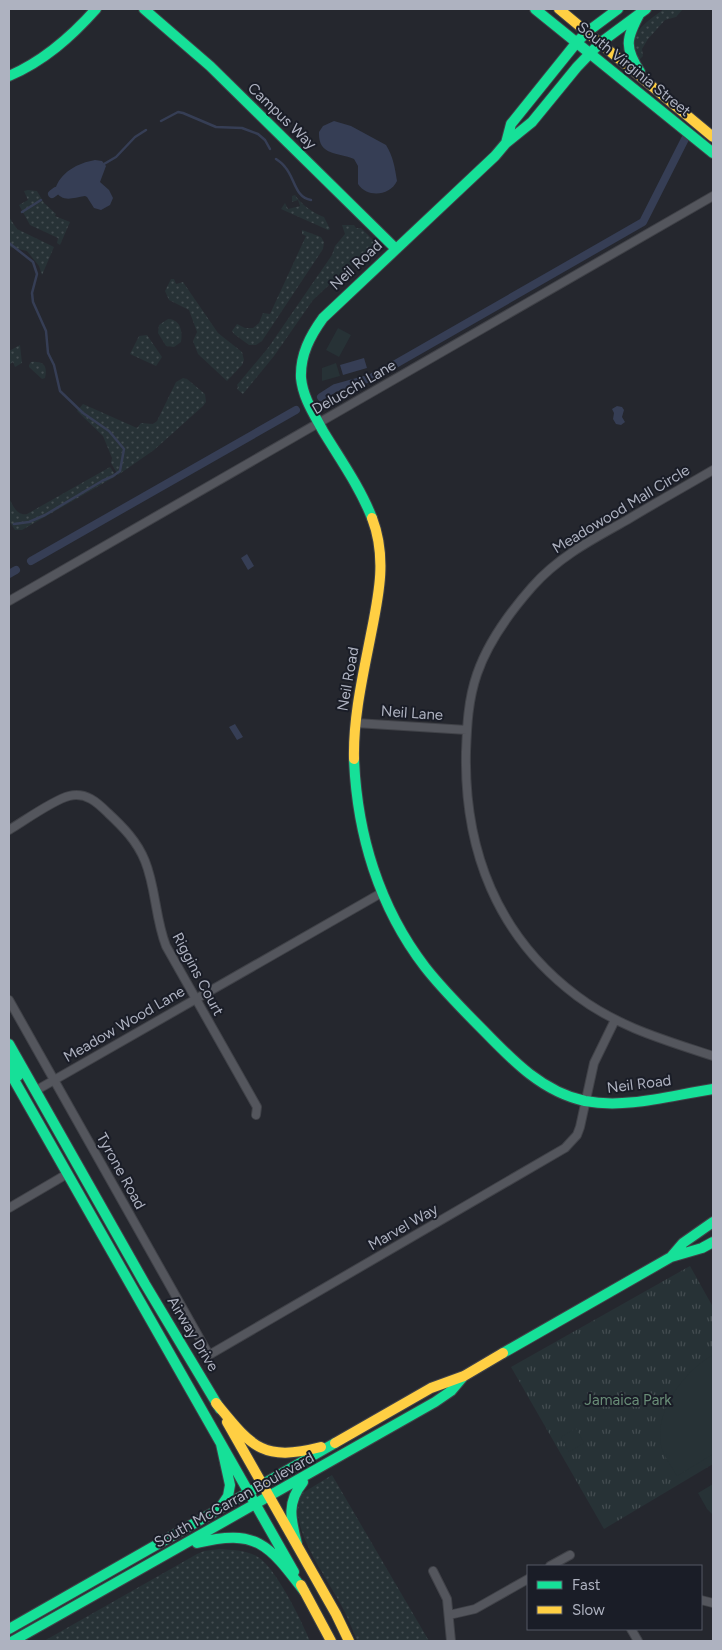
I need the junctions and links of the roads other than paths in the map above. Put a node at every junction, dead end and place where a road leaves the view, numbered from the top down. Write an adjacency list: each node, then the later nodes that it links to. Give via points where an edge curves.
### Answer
1 (96, 9): 11 (main road, via 45,56)
2 (144, 9): 17 (main road, Campus Way, via 210,66)
3 (535, 9): 8 (main road, South Virginia Street)
4 (559, 9): 7 (main road, South Virginia Street)
5 (618, 9): 7 (main road, Neil Road)
6 (643, 11): 9 (main road, Neil Road); 12 (main road, via 628,35 627,48)
7 (587, 32): 8 (main road, Neil Road); 9 (main road, South Virginia Street)
8 (577, 42): 10 (main road, South Virginia Street); 14 (main road, Neil Road, via 511,124)
9 (600, 43): 10 (main road, Neil Road); 12 (main road, South Virginia Street)
10 (590, 53): 14 (main road, Neil Road, via 532,122); 15 (main road, South Virginia Street)
11 (9, 76)
12 (646, 81): 13 (main road, South Virginia Street)
13 (713, 137)
14 (506, 143): 17 (main road, Neil Road)
15 (713, 153)
16 (713, 196): 18 (street, Delucchi Lane)
17 (396, 249): 18 (main road, Neil Road, via 331,309 310,336 302,381 306,399)
18 (319, 423): 20 (street, Delucchi Lane); 21 (main road, Neil Road, via 366,504 380,540 381,579)
19 (713, 470): 22 (street, Meadowood Mall Circle, via 577,548 534,585 498,632 483,659 472,693)
20 (9, 601)
21 (356, 723): 22 (street, Neil Lane); 24 (main road, Neil Road, via 355,774 361,825)
22 (467, 730): 27 (street, Meadowood Mall Circle, via 466,779 471,826 483,869 498,903 543,966 576,996)
23 (9, 830): 25 (street, Riggins Court, via 68,796 84,796 98,803 128,832 139,849 150,874 161,933)
24 (383, 892): 25 (street, Meadow Wood Lane); 35 (main road, Neil Road, via 405,936 429,973 511,1060 542,1084)
25 (196, 999): 32 (street, Meadow Wood Lane); 36 (street, Riggins Court, via 257,1107)
26 (9, 1000): 32 (street, Tyrone Road)
27 (615, 1020): 29 (street, Meadowood Mall Circle, via 652,1037); 35 (street, Marvel Way, via 594,1063)
28 (9, 1044): 34 (main road, Airway Drive)
29 (713, 1056)
30 (9, 1060): 34 (main road, via 25,1088)
31 (9, 1070): 37 (main road, Airway Drive)
32 (54, 1080): 34 (street, Meadow Wood Lane); 42 (street, Tyrone Road)
33 (713, 1089): 35 (main road, Neil Road, via 627,1104)
34 (35, 1091): 37 (main road, via 34,1101 59,1148); 44 (main road, Airway Drive)
35 (585, 1101): 42 (street, Marvel Way, via 577,1135 565,1148)
36 (256, 1115)
37 (68, 1174): 38 (street); 46 (main road, Airway Drive)
38 (9, 1208)
39 (713, 1222): 41 (main road, South McCarran Boulevard, via 683,1243)
40 (713, 1242): 41 (main road, South McCarran Boulevard)
41 (671, 1256): 43 (main road, South McCarran Boulevard)
42 (209, 1355)
43 (464, 1376): 45 (main road, South McCarran Boulevard, via 431,1388); 47 (main road, South McCarran Boulevard, via 435,1402)
44 (216, 1403): 45 (main road, via 246,1439 270,1452 299,1453); 48 (main road, Airway Drive)
45 (339, 1442): 48 (main road, South McCarran Boulevard)
46 (221, 1444): 49 (main road, Airway Drive); 52 (main road, via 230,1485 228,1496)
47 (311, 1474): 50 (main road, South McCarran Boulevard); 53 (main road, via 291,1499 291,1521)
48 (263, 1485): 49 (main road, South McCarran Boulevard); 50 (main road, Airway Drive)
49 (249, 1493): 51 (main road, Airway Drive); 52 (main road, South McCarran Boulevard)
50 (270, 1497): 51 (main road, South McCarran Boulevard); 53 (main road, Airway Drive)
51 (256, 1505): 54 (main road, South McCarran Boulevard); 59 (main road, Airway Drive)
52 (218, 1510): 61 (main road, South McCarran Boulevard)
53 (297, 1544): 65 (main road, Airway Drive)
54 (176, 1550): 59 (main road, via 229,1536 249,1538 274,1554); 63 (main road, South McCarran Boulevard)
55 (570, 1555): 56 (street)
56 (552, 1565)
57 (433, 1571): 60 (street, via 447,1599)
58 (527, 1580): 60 (street, via 475,1609)
59 (304, 1591): 64 (main road, Airway Drive)
60 (449, 1615): 66 (street)
61 (9, 1629)
62 (632, 1630): 67 (street)
63 (13, 1641)
64 (331, 1641)
65 (349, 1641)
66 (451, 1641)
67 (638, 1641)

